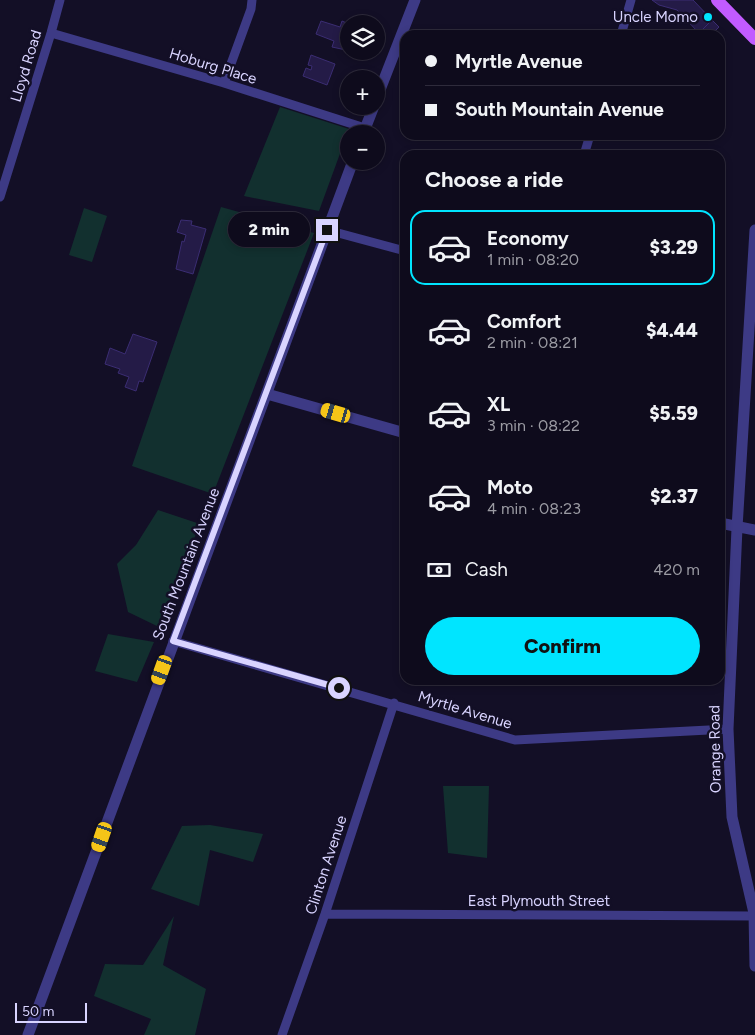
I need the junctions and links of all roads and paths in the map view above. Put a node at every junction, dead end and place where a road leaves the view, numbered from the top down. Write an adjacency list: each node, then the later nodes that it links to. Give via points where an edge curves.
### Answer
1 (60, 0): 8 (street, Lloyd Road)
2 (252, 0): 12 (street, via 252,10)
3 (415, 0): 6 (street)
4 (631, 0): 7 (street)
5 (717, 0): 10 (main road)
6 (403, 30)
7 (622, 30)
8 (51, 33): 12 (street, Hoburg Place); 15 (street, Lloyd Road)
9 (400, 38): 11 (street)
10 (755, 39)
11 (385, 77)
12 (224, 83): 13 (street, Hoburg Place)
13 (346, 125)
14 (350, 170): 16 (street, South Mountain Avenue)
15 (0, 197)
16 (327, 230): 18 (street); 19 (street, South Mountain Avenue)
17 (755, 230): 22 (street, Orange Road)
18 (400, 250)
19 (266, 394): 20 (street); 24 (street, South Mountain Avenue)
20 (400, 432)
21 (725, 524): 22 (street)
22 (737, 528): 23 (street); 26 (street, Orange Road)
23 (755, 530)
24 (173, 641): 25 (street, Myrtle Avenue); 30 (street, South Mountain Avenue)
25 (394, 703): 26 (street, Myrtle Avenue, via 515,740); 27 (street, Clinton Avenue)
26 (728, 729): 28 (street, Orange Road, via 732,817)
27 (325, 914): 28 (street, East Plymouth Street); 31 (street, Clinton Avenue)
28 (754, 916): 29 (street, Orange Road)
29 (755, 966)
30 (28, 1035)
31 (282, 1035)

